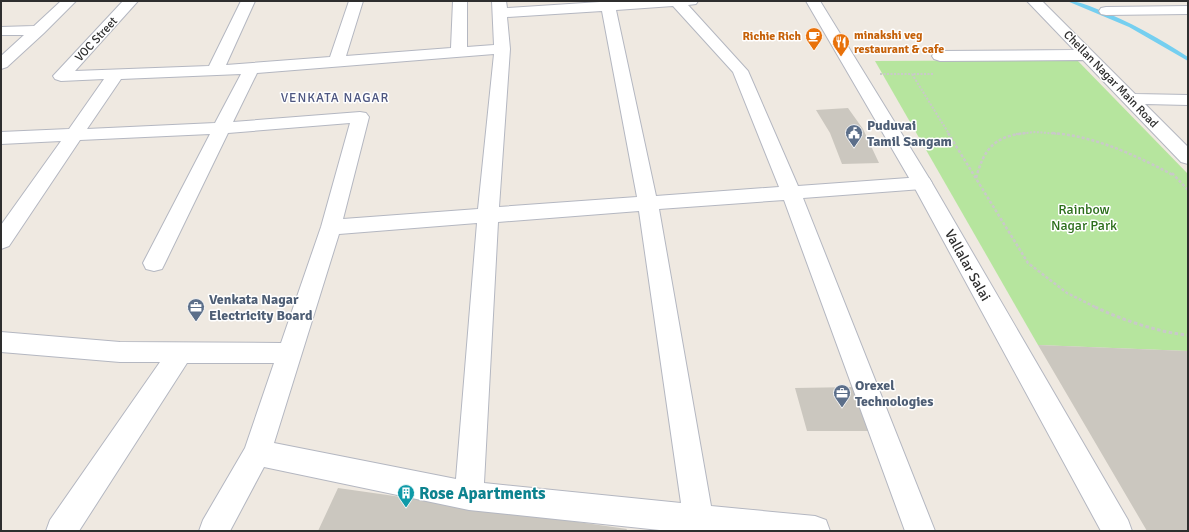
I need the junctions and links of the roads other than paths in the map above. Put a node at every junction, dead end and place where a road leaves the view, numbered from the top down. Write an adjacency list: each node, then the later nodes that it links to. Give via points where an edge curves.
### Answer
1 (69, 1): 13 (street)
2 (131, 1): 23 (street, VOC Street, via 61,76)
3 (248, 1): 22 (street)
4 (356, 1): 19 (street)
5 (460, 1): 16 (street)
6 (813, 1): 30 (street, Vallalar Salai)
7 (1034, 1): 17 (street, Chellan Nagar Main Road)
8 (686, 2): 9 (street); 31 (street, via 740,71)
9 (608, 4): 10 (street); 32 (street)
10 (499, 7): 15 (street)
11 (1188, 10): 12 (street)
12 (1106, 11)
13 (39, 30): 14 (street); 20 (street)
14 (1, 31)
15 (502, 49): 16 (street); 33 (street)
16 (459, 53): 19 (street)
17 (1088, 55): 18 (street); 24 (street, Chellan Nagar Main Road)
18 (940, 56)
19 (336, 62): 21 (street)
20 (1, 64)
21 (251, 69): 22 (street); 26 (street)
22 (215, 71): 23 (street)
23 (116, 74): 27 (street)
24 (1130, 99): 25 (street); 29 (street, Chellan Nagar Main Road)
25 (1188, 100)
26 (221, 128): 27 (street); 34 (street, via 360,117); 36 (street)
27 (73, 134): 28 (street); 35 (street)
28 (1, 138)
29 (1188, 158)
30 (922, 183): 31 (street); 47 (street, Vallalar Salai)
31 (791, 192): 32 (street); 46 (street)
32 (648, 203): 33 (street); 42 (street)
33 (488, 216): 34 (street); 41 (street)
34 (331, 227): 39 (street)
35 (1, 241)
36 (154, 263)
37 (1, 342): 38 (street, via 120,352)
38 (180, 353): 39 (street); 43 (street)
39 (290, 353): 40 (street)
40 (257, 453): 41 (street); 44 (street)
41 (469, 496): 42 (street)
42 (699, 525): 45 (street)
43 (61, 531)
44 (214, 531)
45 (815, 531)
46 (920, 531)
47 (1117, 531)

